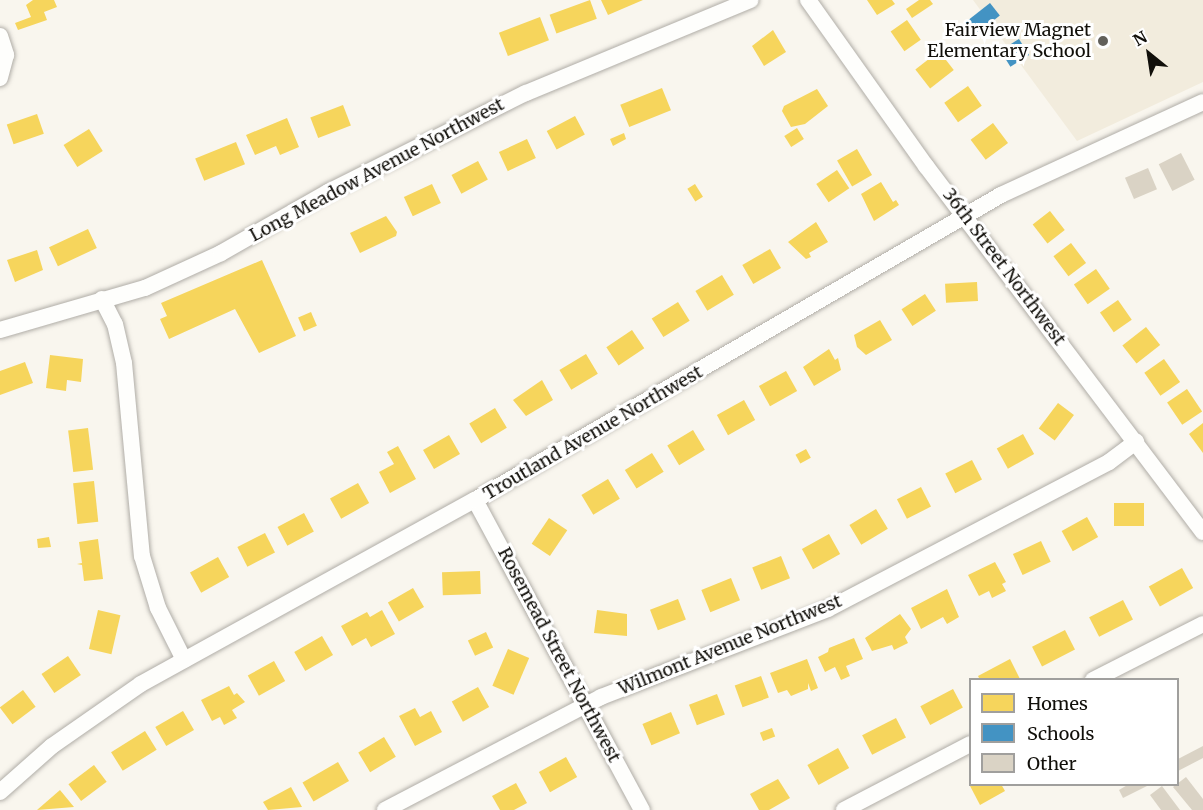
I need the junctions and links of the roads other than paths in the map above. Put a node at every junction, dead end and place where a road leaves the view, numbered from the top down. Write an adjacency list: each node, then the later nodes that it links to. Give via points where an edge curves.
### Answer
1 (751, 0): 7 (street, Long Meadow Avenue Northwest, via 526,93 328,192 221,253 145,288)
2 (808, 0): 6 (street, 36th Street Northwest)
3 (0, 36): 4 (street, via 6,55)
4 (0, 78)
5 (1203, 102): 6 (street, Troutland Avenue Northwest, via 1001,195)
6 (965, 216): 9 (street, 36th Street Northwest); 10 (street, Troutland Avenue Northwest)
7 (102, 298): 8 (street, Long Meadow Avenue Northwest); 13 (street, via 115,324 124,363 142,556 158,608)
8 (0, 330)
9 (1136, 442): 11 (street, 36th Street Northwest); 15 (street, Wilmont Avenue Northwest, via 1109,462 828,609)
10 (475, 500): 13 (street, Troutland Avenue Northwest); 15 (street, Rosemead Street Northwest)
11 (1203, 532)
12 (1203, 624): 14 (street)
13 (184, 660): 17 (street, Troutland Avenue Northwest, via 99,712)
14 (1097, 678)
15 (586, 704): 18 (street, Wilmont Avenue Northwest); 19 (street, Rosemead Street Northwest)
16 (969, 745): 20 (street)
17 (0, 792)
18 (385, 810)
19 (642, 810)
20 (844, 810)

